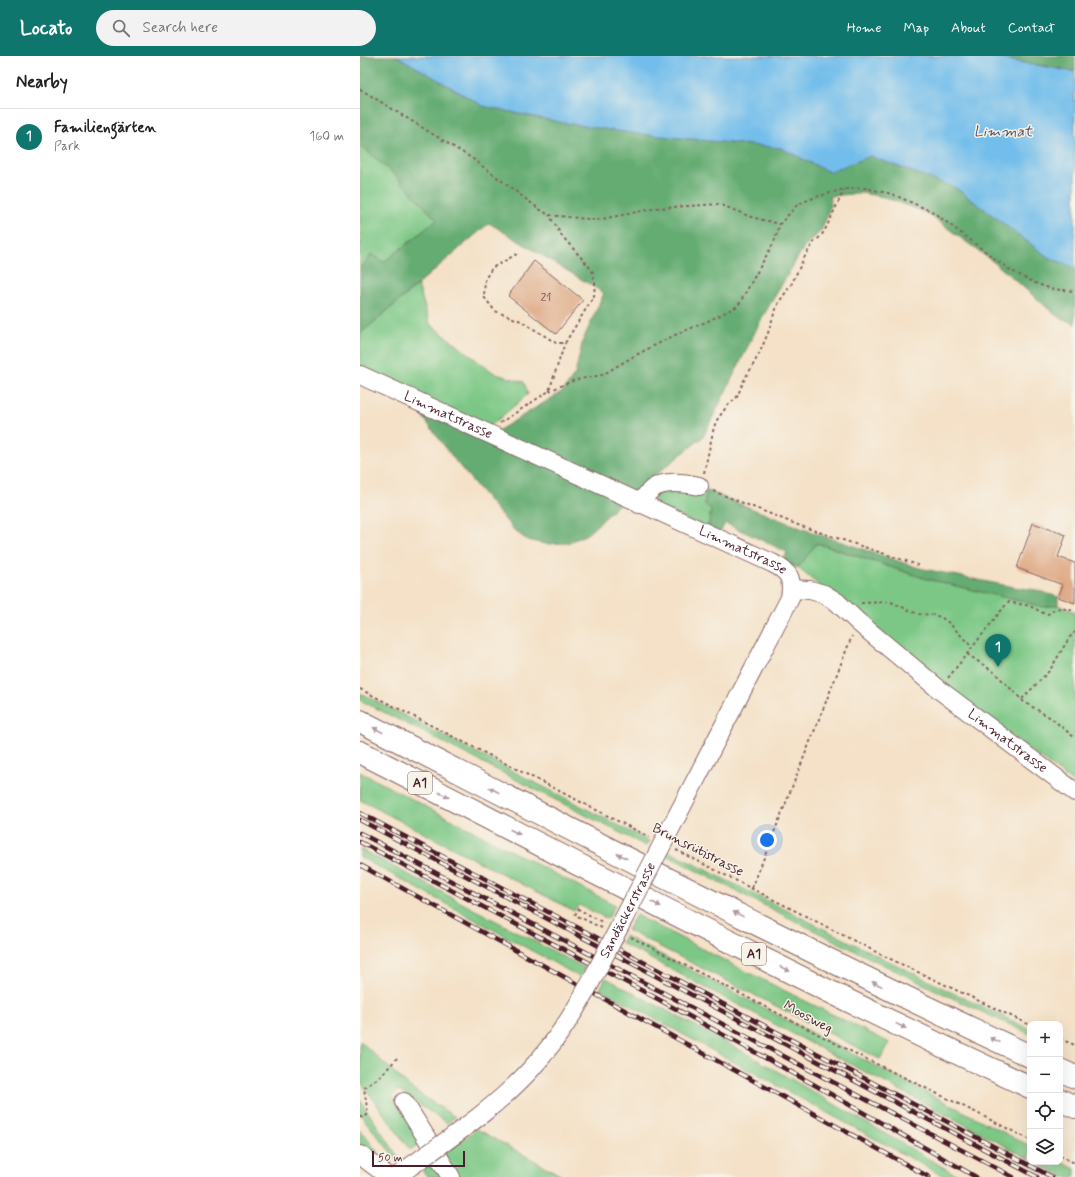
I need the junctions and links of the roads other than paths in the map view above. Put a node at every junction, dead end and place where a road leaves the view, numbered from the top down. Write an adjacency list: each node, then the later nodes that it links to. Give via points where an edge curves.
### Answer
1 (360, 375): 3 (street, Limmatstrasse)
2 (699, 486): 3 (street, via 667,484 653,489)
3 (639, 504): 4 (street, Limmatstrasse, via 783,569 789,576)
4 (791, 589): 7 (street, Limmatstrasse, via 824,594 836,602 939,690); 17 (street, Sandäckerstrasse, bridge, via 790,598 661,841 586,993 565,1027 522,1079 489,1108)
5 (360, 721): 8 (highway, A1, one-way to 5, via 875,983)
6 (360, 752): 11 (highway, A1, one-way to 11, via 738,946)
7 (1075, 792)
8 (1027, 1055)
9 (1063, 1071): 10 (highway)
10 (1075, 1077)
11 (1027, 1086)
12 (1063, 1101): 14 (highway)
13 (404, 1102): 18 (street)
14 (1075, 1107)
15 (360, 1155): 16 (street)
16 (389, 1177)
17 (396, 1177)
18 (452, 1177)

